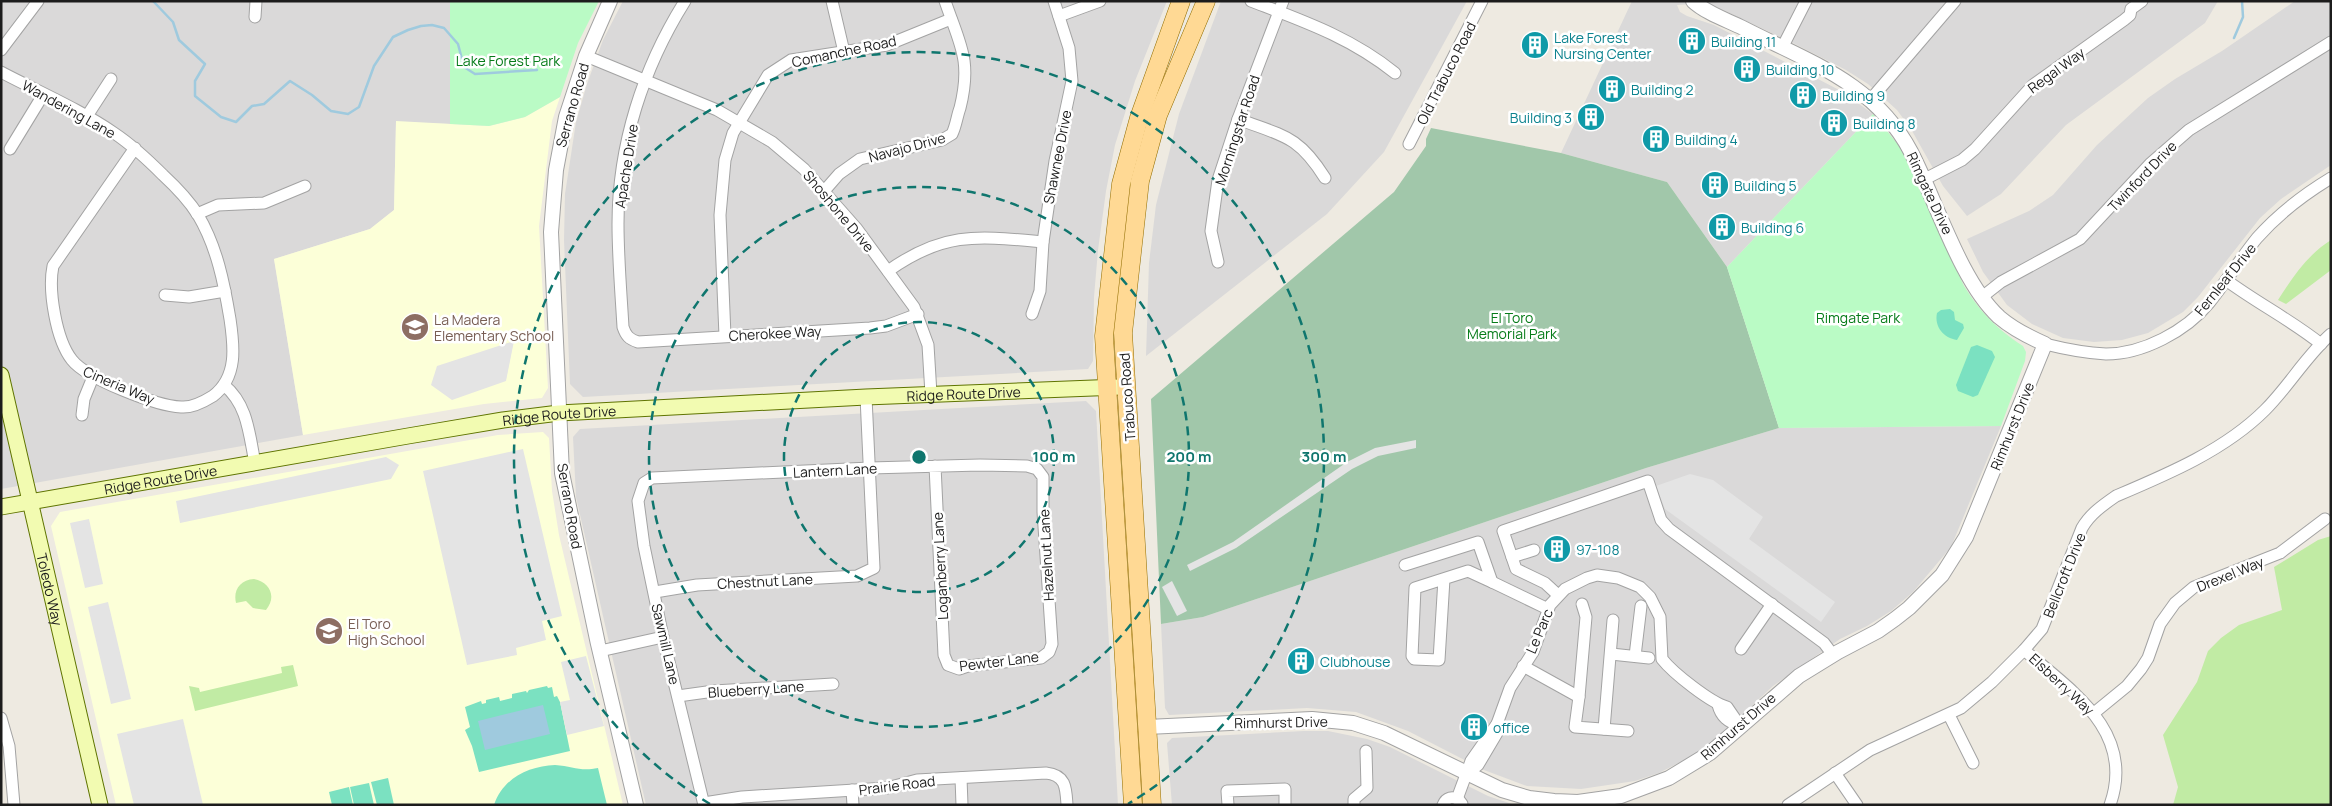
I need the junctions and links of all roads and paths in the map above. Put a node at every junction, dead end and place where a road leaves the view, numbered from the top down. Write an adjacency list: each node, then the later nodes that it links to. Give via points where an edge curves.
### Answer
1 (38, 1): 24 (street)
2 (256, 1): 20 (street)
3 (610, 1): 26 (street, Serrano Road)
4 (685, 1): 30 (street, Apache Drive)
5 (832, 1): 25 (street)
6 (945, 1): 21 (street, Navajo Drive)
7 (1054, 1): 19 (street, Shawnee Drive)
8 (1100, 1): 19 (street)
9 (1181, 1): 62 (main road, Trabuco Road, via 1139,118 1121,184 1104,336)
10 (1206, 1): 63 (main road, Trabuco Road, via 1158,115 1140,181 1123,333)
11 (1251, 1): 18 (street)
12 (1482, 1): 36 (street, Old Trabuco Road)
13 (1693, 1): 23 (street, Rimgate Drive)
14 (1806, 1): 23 (street)
15 (1955, 1): 32 (street)
16 (2142, 1): 17 (street, Regal Way)
17 (2128, 5): 41 (street, Regal Way, via 2130,15 2033,85 1975,149 1962,160)
18 (1281, 7): 28 (street, via 1344,38); 34 (street, Morningstar Road)
19 (1059, 16): 45 (street, Shawnee Drive, via 1068,48 1072,81 1055,161)
20 (255, 17)
21 (952, 19): 25 (street, Comanche Road, via 887,45); 43 (street, Navajo Drive, via 966,70 966,84 952,134 942,140 860,159 839,174)
22 (2331, 42): 51 (street, Twinford Drive, via 2189,130 2150,164 2080,239 2001,282)
23 (1782, 48): 32 (street, Rimgate Drive, via 1837,76)
24 (1, 50)
25 (844, 52): 35 (street, Comanche Road, via 806,56 780,66 768,75)
26 (586, 56): 30 (street, Shoshone Drive); 66 (street, Serrano Road, via 564,125 553,201 551,232)
27 (1, 72): 31 (street, Wandering Lane)
28 (1395, 73)
29 (111, 79): 33 (street)
30 (645, 79): 35 (street, Shoshone Drive); 56 (street, Apache Drive, via 629,129 618,203 623,327)
31 (44, 95): 33 (street, Wandering Lane); 38 (street)
32 (1871, 99): 41 (street, Rimgate Drive, via 1903,136)
33 (87, 116): 37 (street, Wandering Lane)
34 (1238, 119): 39 (street, via 1295,141 1312,158); 46 (street, Morningstar Road, via 1218,180 1211,231)
35 (739, 122): 43 (street, Shoshone Drive, via 772,142); 55 (street, Comanche Road, via 726,154 720,215)
36 (1409, 144)
37 (135, 148): 44 (street, Wandering Lane, via 184,195); 60 (street, Cineria Way, via 59,254 51,275 53,304 65,350 78,367)
38 (10, 149)
39 (1324, 178)
40 (2331, 178): 48 (street, Fernleaf Drive, via 2300,197 2276,218)
41 (1925, 179): 51 (street, Rimgate Drive, via 1964,266)
42 (305, 186): 44 (street, via 264,203 218,205)
43 (825, 190): 47 (street, Shoshone Drive)
44 (197, 214): 49 (street, Wandering Lane, via 214,250)
45 (1043, 242): 47 (street, via 957,238 930,246); 53 (street, Shawnee Drive, via 1040,291)
46 (1218, 262)
47 (888, 271): 52 (street, Shoshone Drive)
48 (2226, 280): 57 (street, Fernleaf Drive, via 2192,320 2151,343 2108,354); 58 (street, via 2290,320)
49 (225, 290): 50 (street, via 188,297); 61 (street, Wandering Lane, via 233,356)
50 (165, 295)
51 (1982, 297): 57 (street, Rimgate Drive, via 2011,326)
52 (918, 314): 55 (street, Cherokee Way, via 886,326 870,328); 64 (street, Shoshone Drive, via 928,345)
53 (1032, 314)
54 (2331, 334): 58 (street, Bellcroft Drive)
55 (725, 336): 56 (street, Cherokee Way)
56 (630, 340)
57 (2045, 344): 97 (street, Rimhurst Drive, via 1978,509 1953,560 1909,608 1878,631)
58 (2321, 344): 93 (street, Bellcroft Drive, via 2285,390 2240,432 2207,453 2116,496 2089,519 2082,528 2042,629)
59 (1, 375): 74 (main road, Toledo Way)
60 (93, 377): 61 (street, Cineria Way, via 139,396 183,408 206,400); 67 (street, via 84,399)
61 (224, 385): 68 (street, via 242,406)
62 (1106, 387): 63 (main road, Ridge Route Drive); 64 (main road, Ridge Route Drive); 73 (main road, Trabuco Road)
63 (1126, 387): 79 (main road, Trabuco Road)
64 (931, 394): 65 (main road, Ridge Route Drive)
65 (866, 397): 66 (main road, Ridge Route Drive); 71 (street)
66 (559, 413): 68 (main road, Ridge Route Drive); 94 (street, Serrano Road, via 562,473)
67 (82, 415)
68 (255, 463): 74 (main road, Ridge Route Drive)
69 (935, 466): 70 (street, Lantern Lane); 71 (street, Lantern Lane); 100 (street, Loganberry Lane, via 944,655)
70 (1027, 466): 95 (street, Hazelnut Lane, via 1037,469 1043,477 1052,644)
71 (870, 468): 72 (street, Lantern Lane, via 652,478); 83 (street, Chestnut Lane, via 874,568 856,576 697,585)
72 (644, 483): 83 (street, Sawmill Lane, via 638,501)
73 (1114, 499): 79 (main road, via 1124,511 1129,550); 91 (main road, Trabuco Road)
74 (31, 502): 75 (main road, Ridge Route Drive); 123 (main road, Toledo Way)
75 (1, 506)
76 (2326, 519): 105 (street, Drexel Way, via 2280,553 2194,587 2160,624 2141,669 2127,686)
77 (1534, 550): 78 (street)
78 (1512, 557): 84 (street, via 1516,569 1545,583); 86 (street, via 1503,531 1648,481 1661,520 1669,529)
79 (1138, 565): 109 (main road, Trabuco Road)
80 (1406, 565): 82 (street, via 1478,542)
81 (1444, 579): 81 (street, via 1439,660 1414,659 1415,588); 82 (street, via 1468,571)
82 (1492, 582): 88 (street)
83 (654, 592): 90 (street, Sawmill Lane)
84 (1558, 595): 88 (street, Le Parc); 108 (street, Le Parc, via 1577,582 1597,576 1618,578 1640,587 1650,597 1660,617 1662,659 1718,705 1720,713 1729,722)
85 (1582, 604): 104 (street, via 1586,617)
86 (1772, 604): 92 (street); 97 (street, via 1824,643)
87 (1641, 606): 98 (street)
88 (1548, 609): 101 (street, Le Parc, via 1533,652)
89 (1613, 620): 96 (street)
90 (663, 637): 94 (street); 103 (street, Sawmill Lane)
91 (1124, 650): 109 (main road, via 1133,659 1138,709); 117 (main road, Trabuco Road)
92 (1740, 650)
93 (2024, 650): 105 (street, Elsberry Way); 106 (street, Bellcroft Drive, via 1971,701)
94 (600, 651): 124 (street, Serrano Road)
95 (1049, 652): 100 (street, Pewter Lane, via 1042,658 959,669)
96 (1611, 654): 98 (street); 110 (street)
97 (1833, 655): 108 (street, Rimhurst Drive, via 1792,681)
98 (1636, 656): 99 (street)
99 (1649, 658)
100 (948, 664)
101 (1524, 666): 104 (street); 115 (street, Le Parc, via 1510,688 1497,724)
102 (833, 684): 103 (street, Blueberry Lane, via 714,690)
103 (678, 696): 121 (street, Sawmill Lane)
104 (1579, 697): 110 (street, via 1576,727)
105 (2094, 713): 136 (street, Elsberry Way, via 2106,730 2113,751 2115,784)
106 (1949, 715): 113 (street); 114 (street, Bellcroft Drive, via 1870,750)
107 (1, 718): 122 (street, via 9,746)
108 (1740, 726): 120 (street, Rimhurst Drive, via 1710,753 1670,778)
109 (1147, 727): 115 (street, Rimhurst Drive, via 1312,719 1353,724 1384,733); 117 (main road, via 1141,734 1137,774); 129 (main road, Trabuco Road)
110 (1604, 729): 111 (street)
111 (1628, 731)
112 (1366, 751): 132 (street, via 1367,788 1354,799)
113 (1972, 763)
114 (1835, 773): 134 (street, Bellcroft Drive); 135 (street)
115 (1467, 774): 119 (street, Le Parc); 120 (street, Rimhurst Drive, via 1529,798)
116 (961, 778): 118 (street, Prairie Road, via 917,780 887,788); 126 (street); 127 (street, Prairie Road, via 1046,773 1060,777 1064,782)
117 (1132, 784): 128 (main road, Trabuco Road)
118 (852, 790): 121 (street, Prairie Road, via 742,797); 125 (street)
119 (1460, 802): 133 (street, via 1446,799)
120 (1598, 802)
121 (704, 804)
122 (14, 805)
123 (100, 805)
124 (636, 805)
125 (853, 805)
126 (962, 805)
127 (1066, 805)
128 (1133, 805)
129 (1152, 805)
130 (1228, 805): 131 (street, via 1227,791 1285,789)
131 (1285, 805)
132 (1354, 805)
133 (1442, 805)
134 (1788, 805)
135 (1857, 805)
136 (2110, 805)

